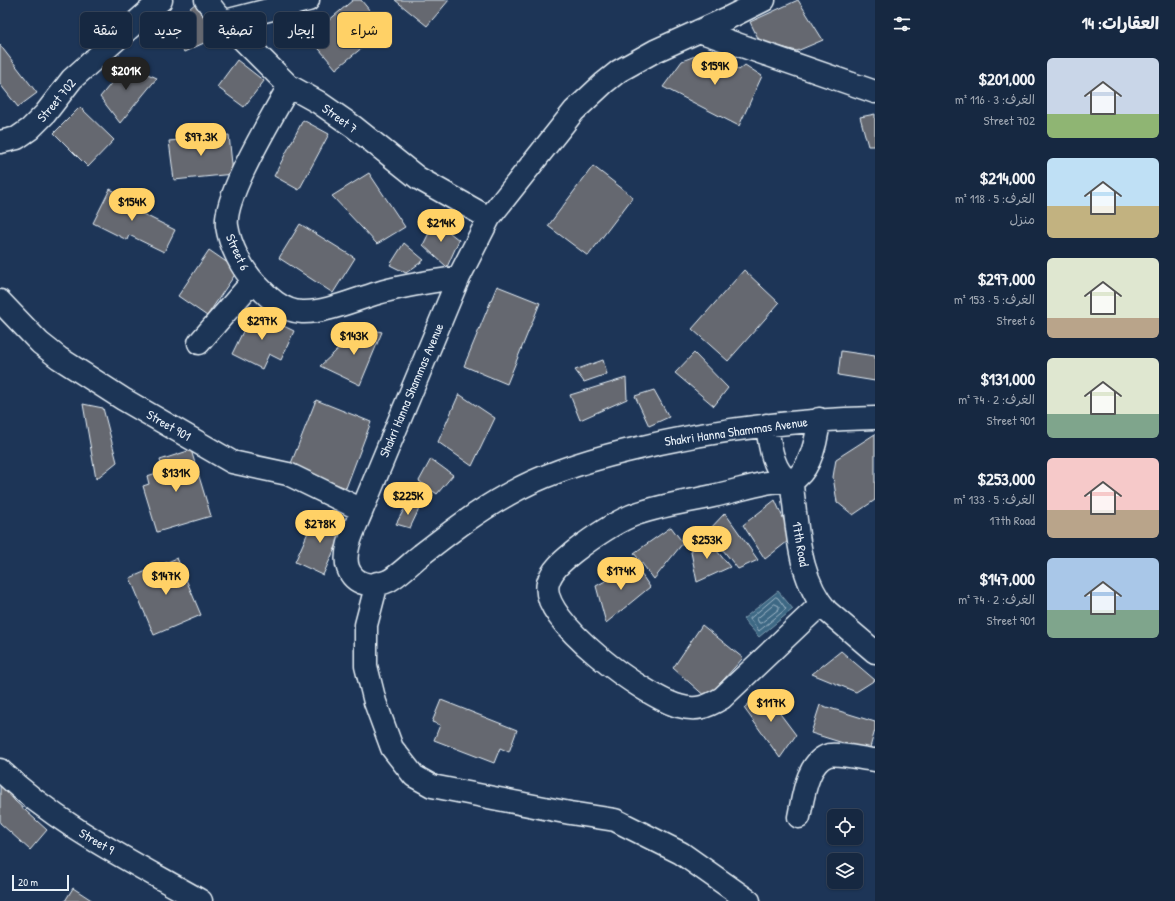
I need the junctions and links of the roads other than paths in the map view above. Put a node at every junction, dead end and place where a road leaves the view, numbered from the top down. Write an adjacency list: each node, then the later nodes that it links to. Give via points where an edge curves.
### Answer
1 (161, 0): 11 (street, Street 702, via 72,79 30,129 17,138)
2 (206, 0): 5 (street, Street 7)
3 (308, 0): 6 (street)
4 (764, 0): 7 (street, Shakri Hanna Shammas Avenue)
5 (217, 12)
6 (261, 12)
7 (699, 31): 10 (street); 12 (street, Shakri Hanna Shammas Avenue, via 655,51 619,71 604,83 574,111)
8 (252, 48): 9 (street, Street 7)
9 (289, 86): 12 (street, Street 7, via 354,127 418,178); 14 (street, Street 6, via 237,184 229,206 227,226 232,244)
10 (875, 92)
11 (0, 142)
12 (488, 218): 13 (street, Shakri Hanna Shammas Avenue)
13 (459, 277): 14 (street, Street 6, via 406,286 323,310 302,312 286,309 270,299); 21 (street, Shakri Hanna Shammas Avenue)
14 (253, 281): 16 (street)
15 (0, 301): 21 (street, Street 901, via 40,343 59,358 123,399 232,462 288,474)
16 (199, 343)
17 (875, 418): 18 (street, Shakri Hanna Shammas Avenue)
18 (819, 420): 19 (street, Shakri Hanna Shammas Avenue); 20 (street, via 811,456)
19 (767, 425): 20 (street, via 773,458 778,468); 22 (street, Shakri Hanna Shammas Avenue, via 661,442 598,458 552,474 507,495 451,533 388,581)
20 (792, 482): 23 (street, 17th Road, via 804,570); 23 (street, via 766,483 632,516 606,528 562,562 552,574 548,592 560,616 591,651 641,688 679,706 696,708 708,706 722,698)
21 (362, 510): 22 (street, Shakri Hanna Shammas Avenue, via 346,559 348,568 356,580 370,585)
22 (377, 583): 29 (street, via 366,625 366,666 375,702 392,748 414,776 432,786 615,820 681,853)
23 (821, 604): 24 (street, 17th Road)
24 (875, 652)
25 (875, 760): 27 (street, via 830,755 820,759 813,766 809,777)
26 (0, 770): 28 (street, Street 9, via 32,800)
27 (799, 817)
28 (202, 901)
29 (749, 901)

